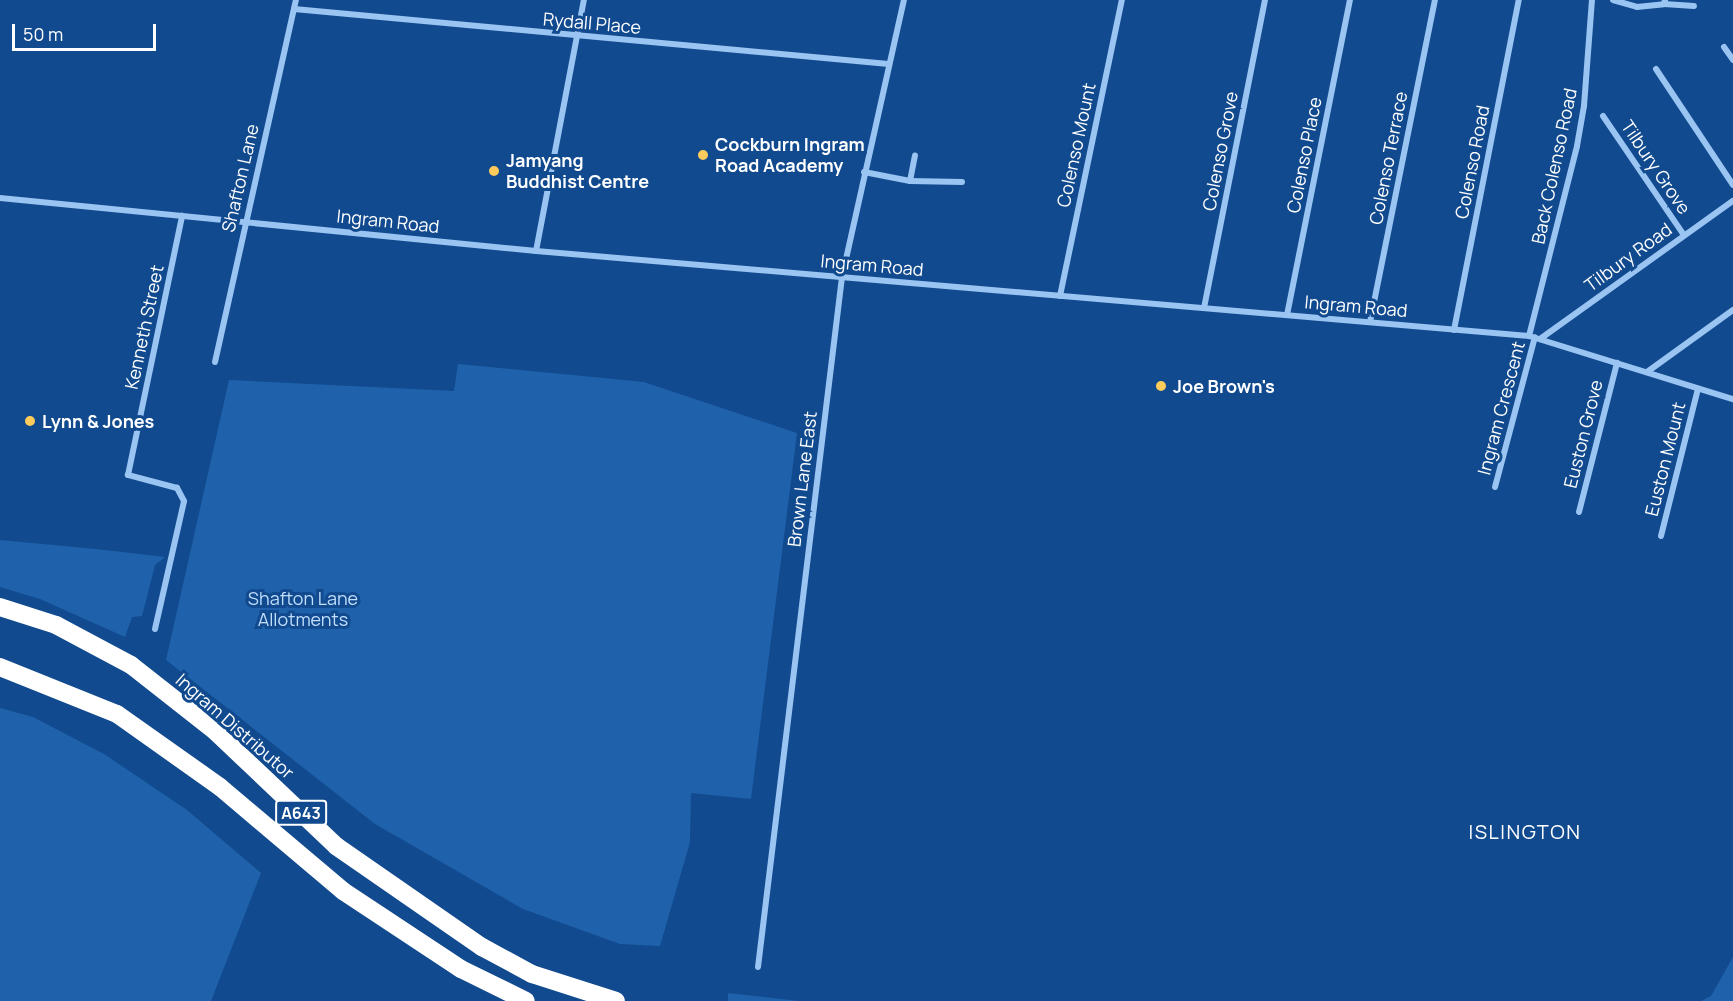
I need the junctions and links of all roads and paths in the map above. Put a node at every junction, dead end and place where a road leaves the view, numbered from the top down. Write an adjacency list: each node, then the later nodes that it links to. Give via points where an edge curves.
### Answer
1 (296, 0): 13 (street, Shafton Lane)
2 (584, 0): 14 (street)
3 (904, 0): 17 (street, Brown Lane East)
4 (1122, 0): 32 (street, Colenso Mount)
5 (1265, 0): 33 (street, Colenso Grove)
6 (1350, 0): 35 (street, Colenso Place)
7 (1435, 0): 36 (street, Colenso Terrace)
8 (1519, 0): 37 (street, Colenso Road)
9 (1592, 0): 38 (street, Back Colenso Road, via 1584,106)
10 (1613, 0): 11 (street, via 1637,7)
11 (1665, 2): 12 (street)
12 (1694, 6)
13 (294, 9): 14 (street, Rydall Place); 28 (street, Shafton Lane)
14 (577, 37): 17 (street, Rydall Place); 30 (street)
15 (1724, 47): 16 (street)
16 (1733, 60)
17 (888, 64): 21 (street, Brown Lane East)
18 (1656, 69): 24 (street)
19 (1603, 116): 29 (street, Tilbury Grove)
20 (915, 155): 22 (street)
21 (864, 172): 22 (street); 31 (street, Brown Lane East)
22 (910, 182): 23 (street)
23 (962, 182)
24 (1733, 185)
25 (0, 198): 27 (street, Ingram Road)
26 (1733, 201): 29 (street, Tilbury Road)
27 (182, 216): 28 (street, Ingram Road); 48 (street, Kenneth Street, via 128,475 167,485 182,493 184,501)
28 (245, 221): 30 (street, Ingram Road); 39 (street, Shafton Lane)
29 (1684, 235): 38 (street, Tilbury Road)
30 (536, 251): 31 (street, Ingram Road)
31 (842, 277): 32 (street, Ingram Road); 50 (street, Brown Lane East)
32 (1060, 296): 33 (street, Ingram Road)
33 (1204, 308): 35 (street, Ingram Road)
34 (1733, 310): 41 (street)
35 (1287, 315): 36 (street, Ingram Road)
36 (1370, 322): 37 (street, Ingram Road)
37 (1454, 330): 38 (street, Ingram Road)
38 (1535, 337): 40 (street, Ingram Road); 44 (street, Ingram Crescent)
39 (215, 362)
40 (1617, 363): 41 (street, Ingram Road); 45 (street, Euston Grove)
41 (1647, 372): 42 (street, Ingram Road)
42 (1698, 388): 43 (street, Ingram Road); 46 (street, Euston Mount)
43 (1733, 399)
44 (1495, 487)
45 (1579, 512)
46 (1661, 536)
47 (0, 607): 52 (highway, Ingram Distributor / A643, via 56,625 131,665 216,732 336,846 482,947 532,974)
48 (154, 629)
49 (0, 667): 51 (highway, A643, via 117,714 220,788 343,891 461,969)
50 (758, 967)
51 (526, 1001)
52 (616, 1001)

